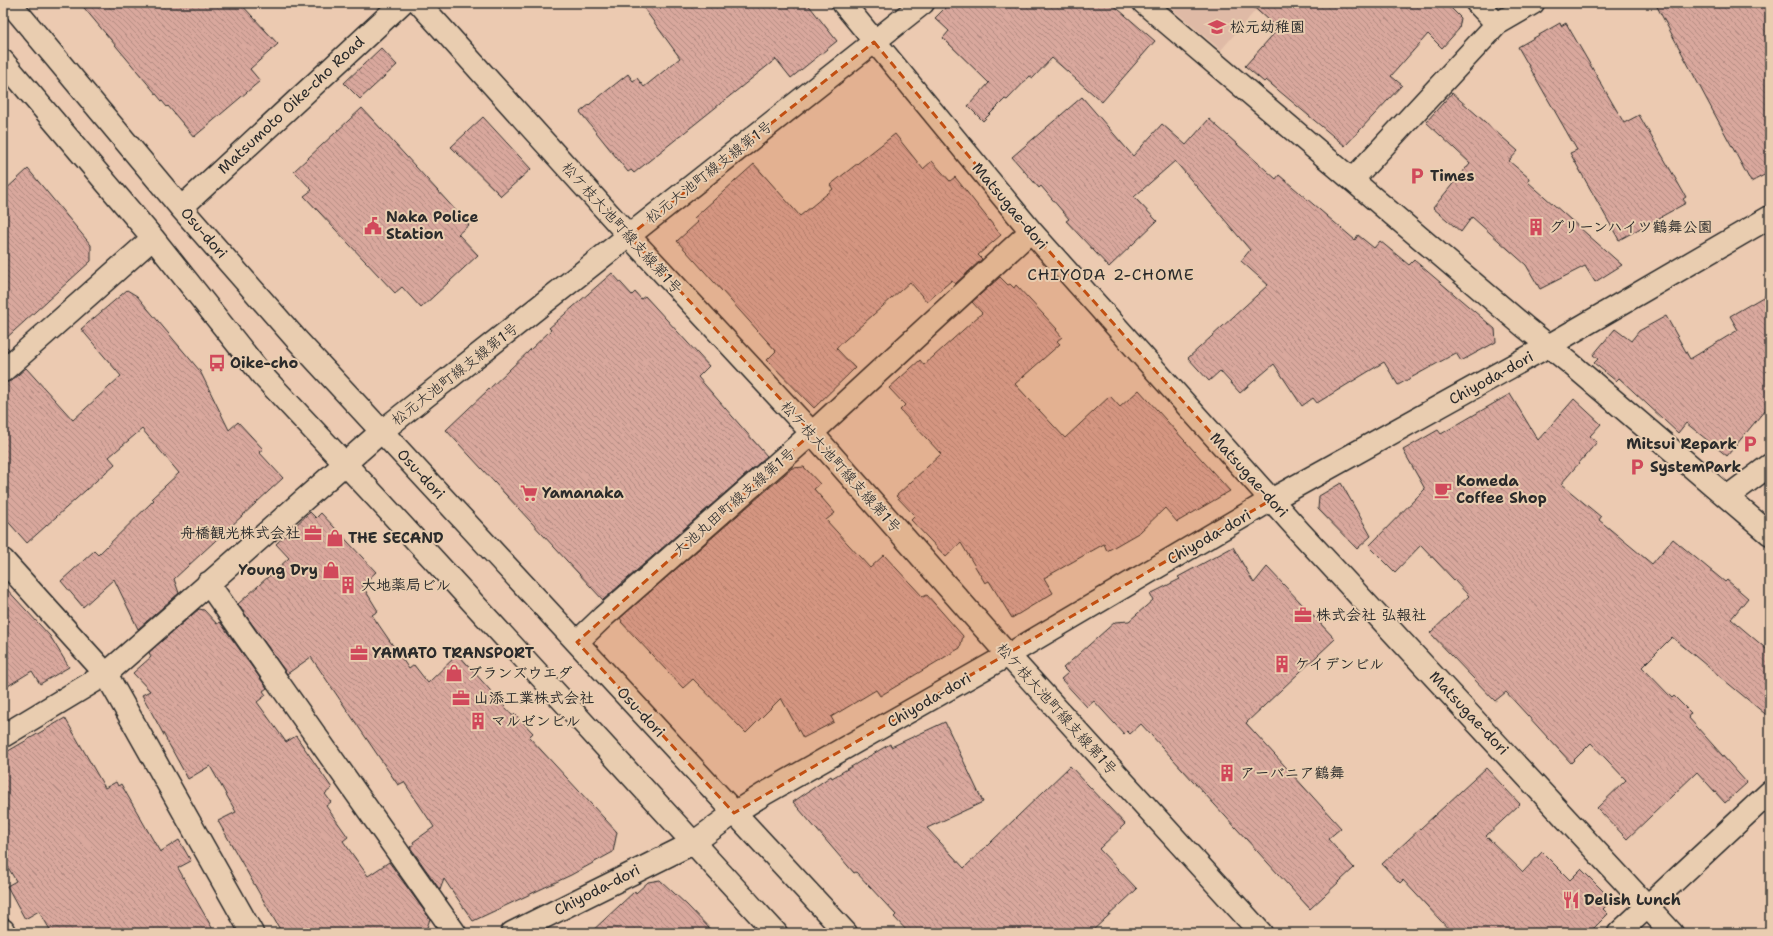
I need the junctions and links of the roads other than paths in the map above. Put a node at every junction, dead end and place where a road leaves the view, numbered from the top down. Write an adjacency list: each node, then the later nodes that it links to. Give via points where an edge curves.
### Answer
1 (10, 3): 13 (street, Osu-dori)
2 (402, 3): 13 (street, Matsumoto Oike-cho Road)
3 (419, 3): 16 (street, 松ケ枝大池町線支線第1号)
4 (843, 3): 10 (street, Matsugae-dori)
5 (923, 3): 10 (street, 松元大池町線支線第1号)
6 (1144, 3): 12 (street)
7 (1478, 3): 9 (street)
8 (1533, 3): 9 (street)
9 (1497, 24): 12 (street)
10 (874, 42): 15 (street, Matsugae-dori); 16 (street, 松元大池町線支線第1号)
11 (3, 61): 17 (street)
12 (1352, 179): 18 (street, via 1525,327)
13 (181, 208): 20 (street, Osu-dori, via 297,340)
14 (1770, 217): 18 (street, Chiyoda-dori)
15 (1031, 231): 21 (street, 大池丸田町線支線第1号); 25 (street, Matsugae-dori)
16 (629, 236): 20 (street, 松元大池町線支線第1号); 21 (street, 松ケ枝大池町線支線第1号)
17 (154, 238): 19 (street); 22 (street, via 262,375)
18 (1550, 345): 24 (street); 25 (street, Chiyoda-dori)
19 (3, 371)
20 (382, 431): 22 (street, 松元大池町線支線第1号); 29 (street, Osu-dori)
21 (812, 434): 29 (street, 大池丸田町線支線第1号); 30 (street, 松ケ枝大池町線支線第1号)
22 (343, 464): 28 (street, 松元大池町線支線第1号); 35 (street)
23 (1770, 465): 24 (street)
24 (1727, 497): 26 (street)
25 (1272, 500): 30 (street, Chiyoda-dori); 36 (street, Matsugae-dori)
26 (1770, 534)
27 (3, 560): 31 (street)
28 (208, 583): 31 (street, 松元大池町線支線第1号); 41 (street)
29 (576, 642): 34 (street, Osu-dori)
30 (1008, 655): 34 (street, Chiyoda-dori); 44 (street, 松ケ枝大池町線支線第1号)
31 (106, 674): 32 (street, 松元大池町線支線第1号); 40 (street)
32 (3, 736)
33 (1770, 792): 36 (street)
34 (734, 813): 35 (street, Chiyoda-dori); 43 (street, Osu-dori)
35 (693, 843): 37 (street); 42 (street, Chiyoda-dori)
36 (1648, 907): 45 (street); 46 (street, Matsugae-dori)
37 (765, 929)
38 (3, 930): 39 (street)
39 (4, 933)
40 (252, 933)
41 (455, 933)
42 (512, 933)
43 (846, 933)
44 (1260, 933)
45 (1619, 933)
46 (1672, 933)

